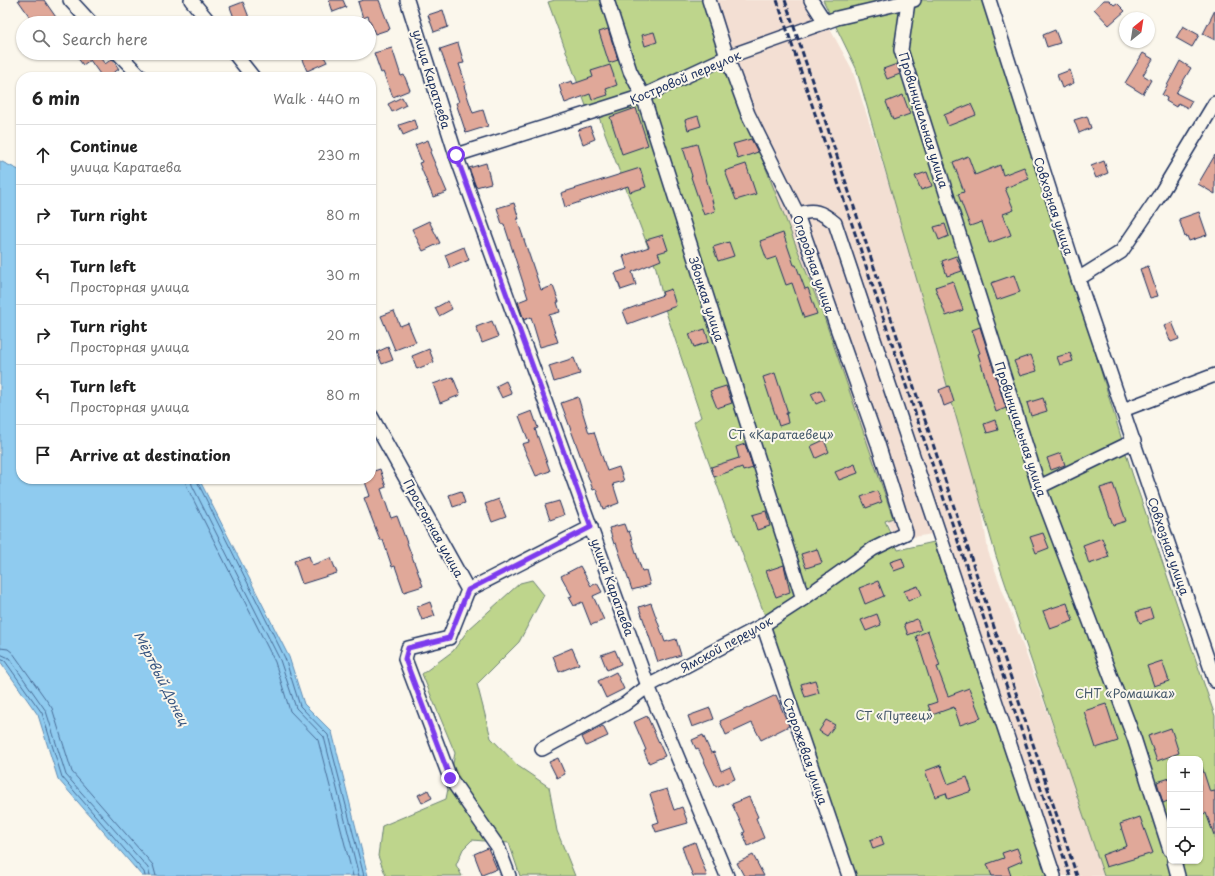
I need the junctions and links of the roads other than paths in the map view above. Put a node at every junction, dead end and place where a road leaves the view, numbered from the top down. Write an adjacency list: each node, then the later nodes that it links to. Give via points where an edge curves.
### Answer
1 (70, 0): 9 (street)
2 (191, 0): 10 (street)
3 (407, 0): 19 (street, улица Каратаева)
4 (607, 0): 17 (street, Звонкая улица, via 630,71)
5 (709, 0): 12 (street, Огородная улица)
6 (811, 0): 11 (street)
7 (989, 0): 21 (street, Совхозная улица)
8 (911, 1): 11 (street, Костровой переулок); 26 (street, Провинциальная улица, via 901,50)
9 (85, 16)
10 (204, 16)
11 (825, 22): 12 (street, Костровой переулок)
12 (727, 57): 17 (street, Костровой переулок); 20 (street, Огородная улица, via 748,114)
13 (125, 60): 15 (street)
14 (240, 60): 16 (street)
15 (136, 72)
16 (249, 72)
17 (642, 96): 19 (street, Костровой переулок); 30 (street, Звонкая улица)
18 (1215, 103): 21 (street, via 1159,196 1121,252)
19 (456, 155): 27 (street, улица Каратаева)
20 (797, 215): 28 (street, Огородная улица, via 878,444); 40 (street, via 808,210 825,214 835,223)
21 (1078, 279): 23 (street, Совхозная улица)
22 (1214, 380): 23 (street)
23 (1123, 410): 25 (street, Совхозная улица)
24 (376, 425): 29 (street, Просторная улица)
25 (1134, 441): 26 (street); 32 (street, Совхозная улица)
26 (1039, 487): 35 (street, Провинциальная улица, via 1134,738)
27 (591, 527): 29 (street); 33 (street, улица Каратаева)
28 (906, 534): 30 (street, Ямской переулок, via 873,548)
29 (468, 590): 37 (street, Просторная улица, via 449,638 408,648 405,659 450,778 498,847)
30 (803, 599): 31 (street, Ямской переулок)
31 (763, 625): 33 (street, Ямской переулок); 39 (street, Сторожевая улица)
32 (1215, 681)
33 (648, 686): 34 (street, Ямской переулок, via 625,704); 38 (street, улица Каратаева)
34 (542, 749)
35 (1167, 841)
36 (1175, 864): 41 (street)
37 (509, 876)
38 (727, 876)
39 (849, 876)
40 (1054, 876)
41 (1178, 876)

